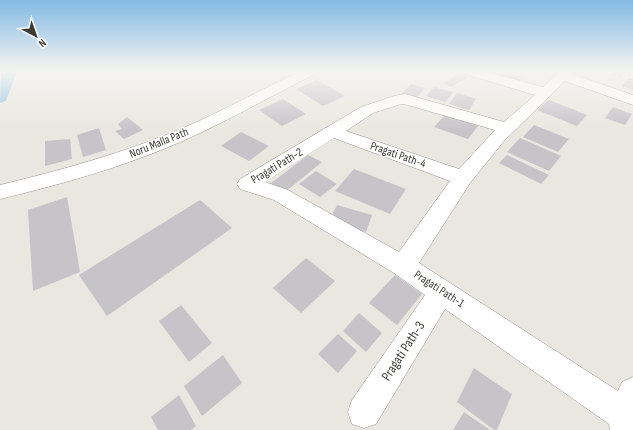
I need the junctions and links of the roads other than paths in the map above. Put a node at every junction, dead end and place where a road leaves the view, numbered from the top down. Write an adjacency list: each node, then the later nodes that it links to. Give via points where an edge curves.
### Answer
1 (269, 91): 9 (street, Noru Malla Path, via 188,132 137,153 66,176)
2 (540, 91): 4 (street)
3 (610, 91): 5 (street)
4 (546, 93): 6 (street, Pragati Path-1)
5 (633, 100)
6 (507, 128): 7 (street, Pragati Path-2, via 400,99 367,110); 8 (street, Pragati Path-1)
7 (333, 132): 8 (street, Pragati Path-4); 10 (street, Pragati Path-2, via 247,184 280,195)
8 (463, 178): 10 (street, Pragati Path-1)
9 (0, 192)
10 (403, 266): 11 (street, Pragati Path-1)
11 (442, 291): 12 (street, Pragati Path-3); 13 (street, Pragati Path-1)
12 (364, 412)
13 (628, 413)

